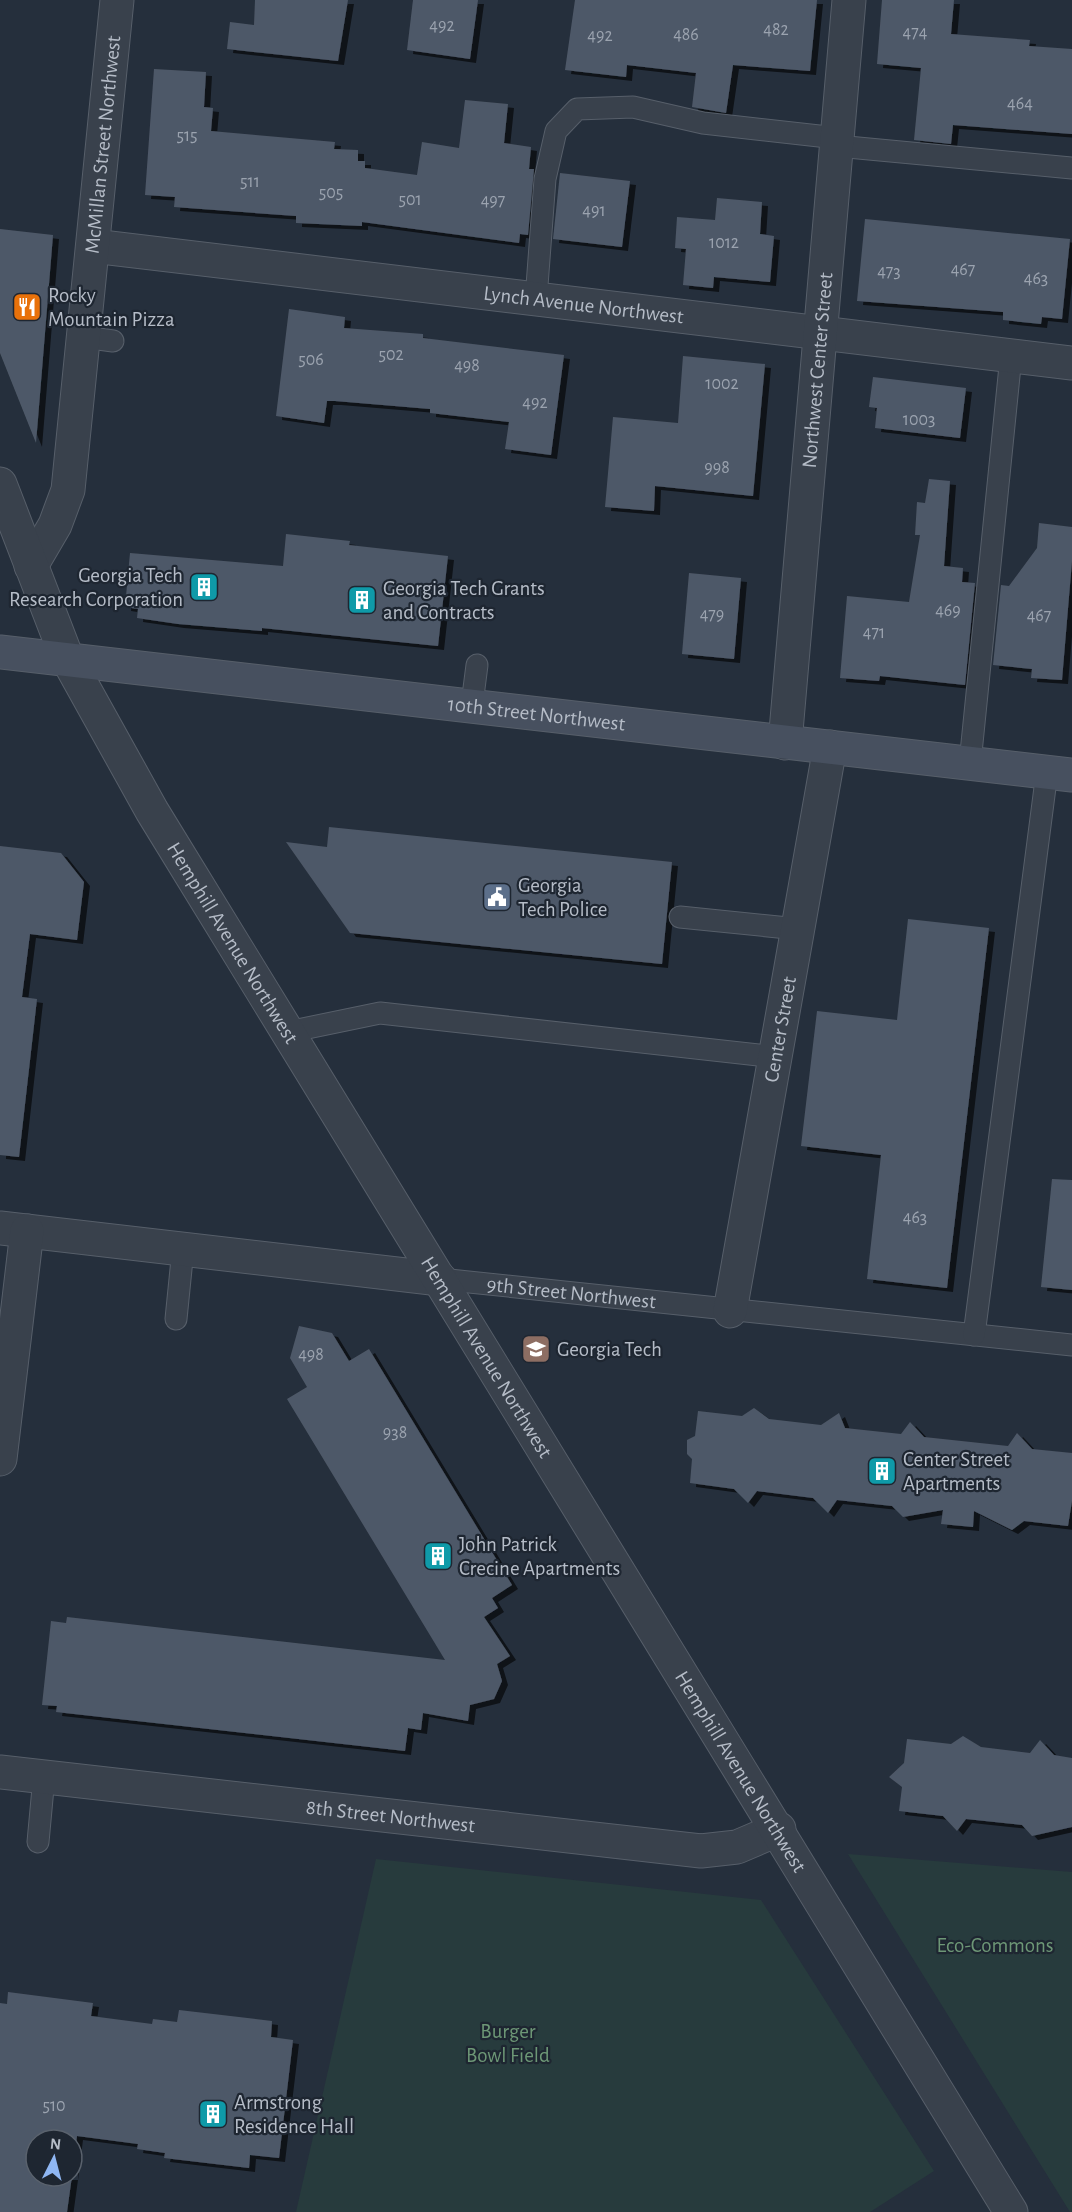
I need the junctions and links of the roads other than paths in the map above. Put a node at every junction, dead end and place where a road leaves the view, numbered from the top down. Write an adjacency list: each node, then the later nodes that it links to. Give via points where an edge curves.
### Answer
1 (117, 0): 5 (street, McMillan Street Northwest)
2 (849, 0): 3 (street, Northwest Center Street)
3 (837, 142): 4 (lane); 6 (lane, via 703,123 633,107 577,109 556,131 545,179); 7 (street, Northwest Center Street)
4 (1072, 168)
5 (93, 246): 6 (street, Lynch Avenue Northwest); 12 (street, McMillan Street Northwest, via 98,339 68,490 55,525)
6 (536, 299): 7 (street, Lynch Avenue Northwest)
7 (821, 333): 8 (street, Lynch Avenue Northwest); 17 (street, Northwest Center Street)
8 (1011, 356): 9 (street, Lynch Avenue Northwest); 19 (lane)
9 (1072, 363)
10 (0, 484): 11 (street, Hemphill Avenue Northwest)
11 (6, 520): 12 (street, Hemphill Avenue Northwest)
12 (31, 566): 14 (street, Hemphill Avenue Northwest)
13 (0, 652): 14 (main road, 10th Street Northwest)
14 (67, 658): 16 (main road, 10th Street Northwest); 23 (street, Hemphill Avenue Northwest, via 152,811)
15 (477, 665): 16 (lane)
16 (472, 704): 17 (main road, 10th Street Northwest)
17 (784, 743): 18 (main road, 10th Street Northwest)
18 (830, 747): 19 (main road, 10th Street Northwest); 22 (street, Center Street)
19 (970, 763): 20 (main road, 10th Street Northwest)
20 (1060, 773): 30 (lane)
21 (680, 917): 22 (lane)
22 (798, 929): 24 (street, Center Street)
23 (288, 1032): 24 (lane, via 380,1013); 27 (street, Hemphill Avenue Northwest)
24 (776, 1057): 28 (street, Center Street)
25 (14, 1229): 26 (street, 9th Street Northwest); 32 (street)
26 (183, 1250): 27 (street, 9th Street Northwest); 29 (lane)
27 (440, 1279): 28 (lane, 9th Street Northwest); 35 (street, Hemphill Avenue Northwest)
28 (730, 1311): 30 (lane, 9th Street Northwest)
29 (176, 1319)
30 (974, 1335): 31 (lane, 9th Street Northwest)
31 (1072, 1345)
32 (0, 1459)
33 (0, 1772): 34 (street, 8th Street Northwest)
34 (44, 1777): 35 (street, 8th Street Northwest, via 701,1851 737,1847); 36 (lane)
35 (778, 1829): 37 (street, Hemphill Avenue Northwest)
36 (38, 1842)
37 (1011, 2212)

